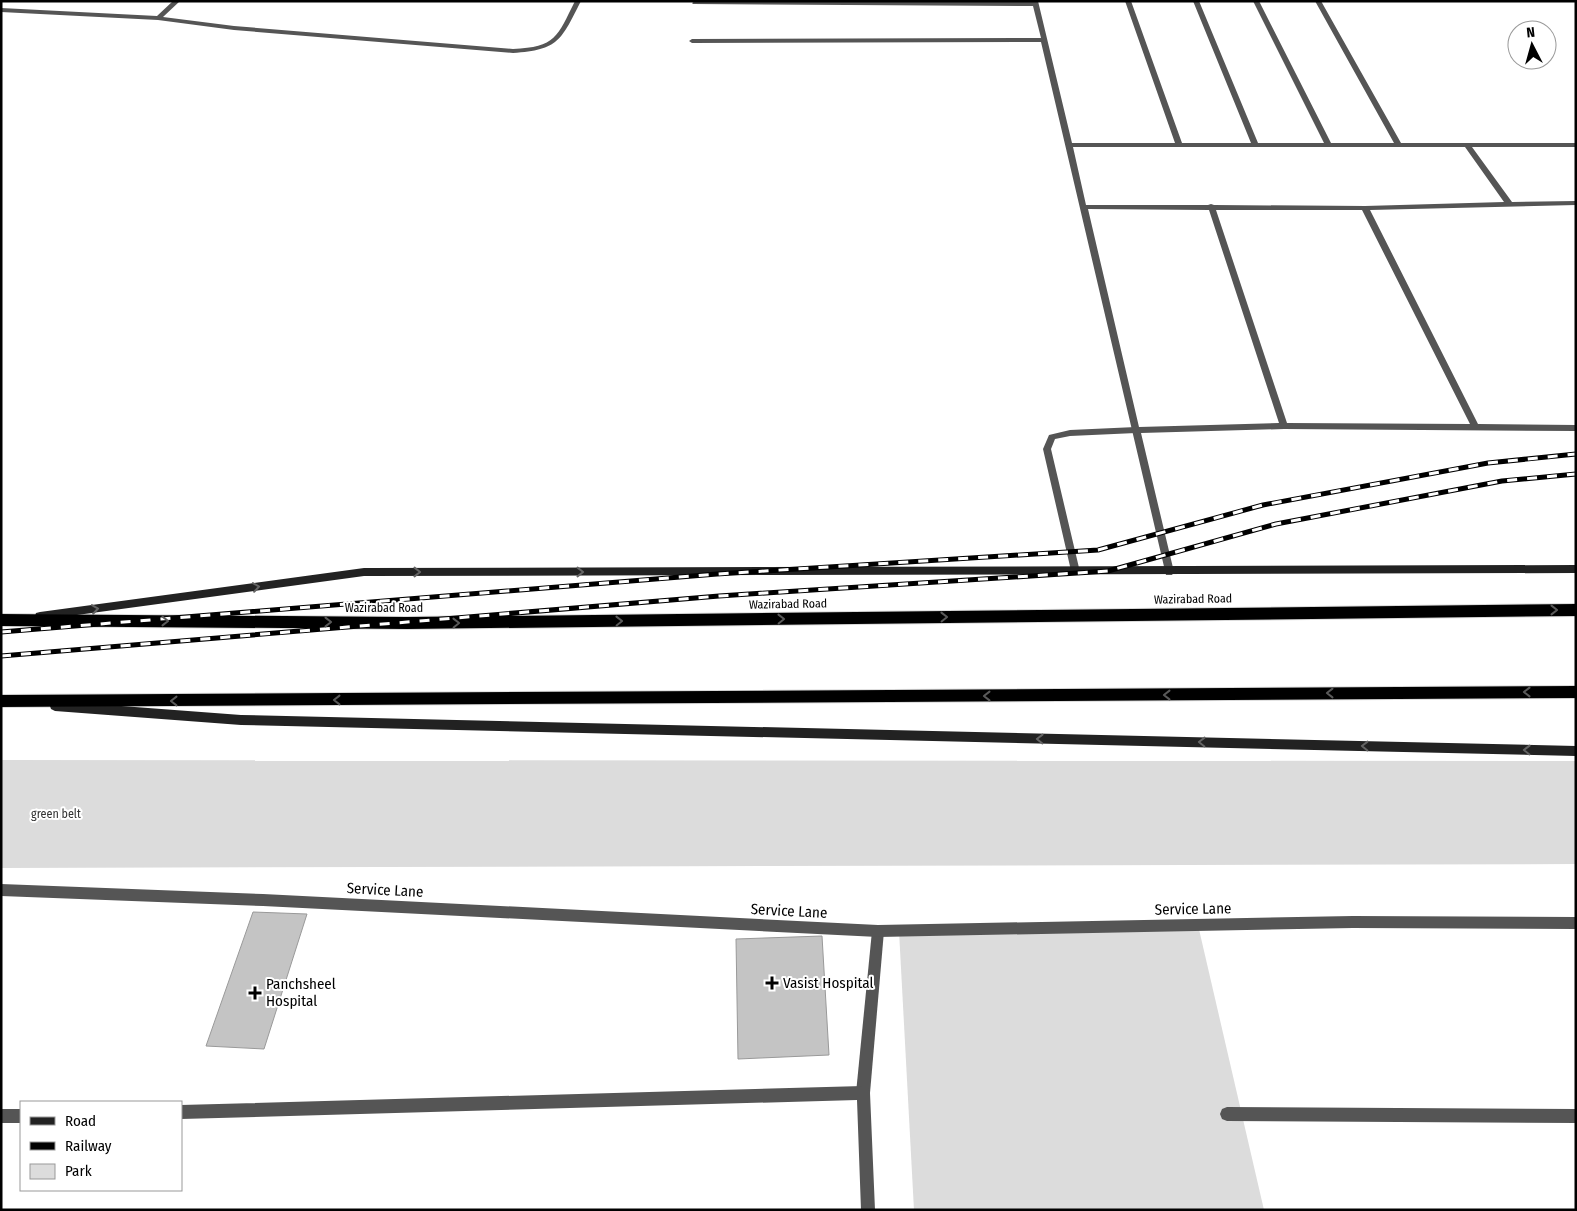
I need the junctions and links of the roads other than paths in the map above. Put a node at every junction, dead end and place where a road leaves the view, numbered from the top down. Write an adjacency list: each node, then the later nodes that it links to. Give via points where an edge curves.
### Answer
1 (177, 1): 10 (street)
2 (578, 1): 10 (street, via 559,38 544,49 531,51)
3 (1128, 1): 14 (street)
4 (1196, 1): 15 (street)
5 (1256, 1): 16 (street)
6 (1318, 1): 17 (street)
7 (695, 3): 8 (street)
8 (1036, 3): 11 (street)
9 (1, 10): 10 (street)
10 (158, 18)
11 (1044, 40): 12 (street); 13 (street)
12 (692, 41)
13 (1068, 145): 14 (street); 23 (street)
14 (1179, 145): 15 (street)
15 (1255, 145): 16 (street)
16 (1329, 145): 17 (street)
17 (1398, 145): 18 (street)
18 (1467, 145): 19 (street); 21 (street)
19 (1576, 145)
20 (1576, 203): 21 (street)
21 (1509, 204): 24 (street)
22 (1211, 206): 23 (street); 24 (street); 25 (street)
23 (1083, 208): 28 (street)
24 (1365, 208): 26 (street)
25 (1284, 426): 26 (street); 28 (street)
26 (1476, 428): 27 (street)
27 (1576, 428)
28 (1136, 430): 30 (street, via 1070,433 1052,438 1047,449); 31 (street)
29 (1576, 569): 31 (main road)
30 (1075, 572): 31 (main road); 33 (main road, one-way to 30, via 364,572)
31 (1169, 572)
32 (1576, 610): 33 (highway, Wazirabad Road, one-way to 32, via 407,623)
33 (6, 620)
34 (1576, 692): 35 (highway, one-way to 35)
35 (1, 701): 36 (main road, one-way to 35, via 241,720)
36 (1576, 751)
37 (1, 890): 39 (street, Service Lane)
38 (1576, 923): 39 (street, Service Lane, via 1353,922)
39 (878, 931): 40 (street)
40 (863, 1094): 41 (street); 46 (street)
41 (182, 1112)
42 (1227, 1114): 45 (street)
43 (1, 1116): 44 (street)
44 (20, 1116)
45 (1576, 1116)
46 (868, 1210)

